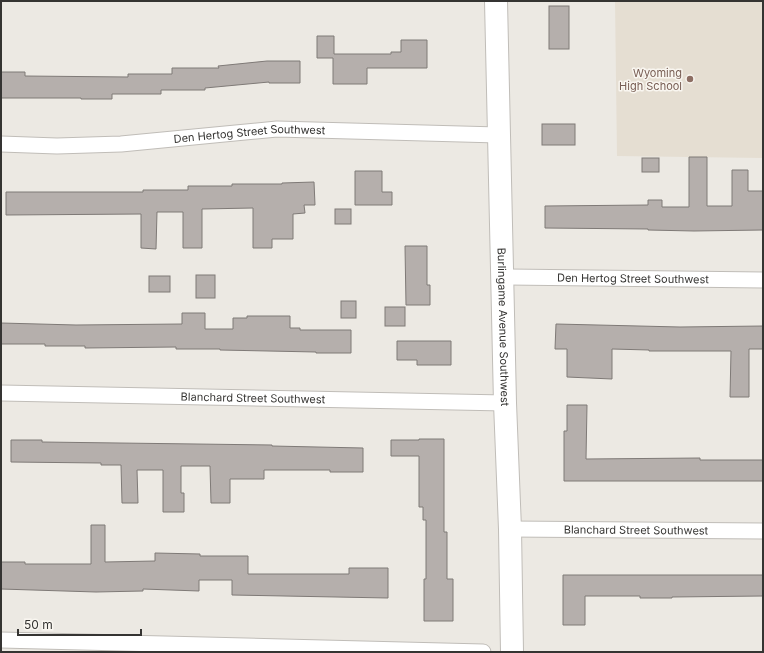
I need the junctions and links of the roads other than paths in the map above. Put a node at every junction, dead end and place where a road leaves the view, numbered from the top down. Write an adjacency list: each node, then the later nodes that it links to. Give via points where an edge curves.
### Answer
1 (496, 1): 2 (street, Burlingame Avenue Southwest)
2 (498, 135): 3 (street, Den Hertog Street Southwest, via 277,129 121,144); 4 (street, Burlingame Avenue Southwest)
3 (1, 144)
4 (502, 277): 5 (street, Den Hertog Street Southwest); 7 (street, Burlingame Avenue Southwest)
5 (763, 280)
6 (1, 393): 7 (street, Blanchard Street Southwest)
7 (504, 404): 8 (street, Burlingame Avenue Southwest)
8 (510, 529): 9 (street, Blanchard Street Southwest); 12 (street, Burlingame Avenue Southwest)
9 (763, 531)
10 (1, 640): 11 (street)
11 (483, 652)
12 (512, 652)

